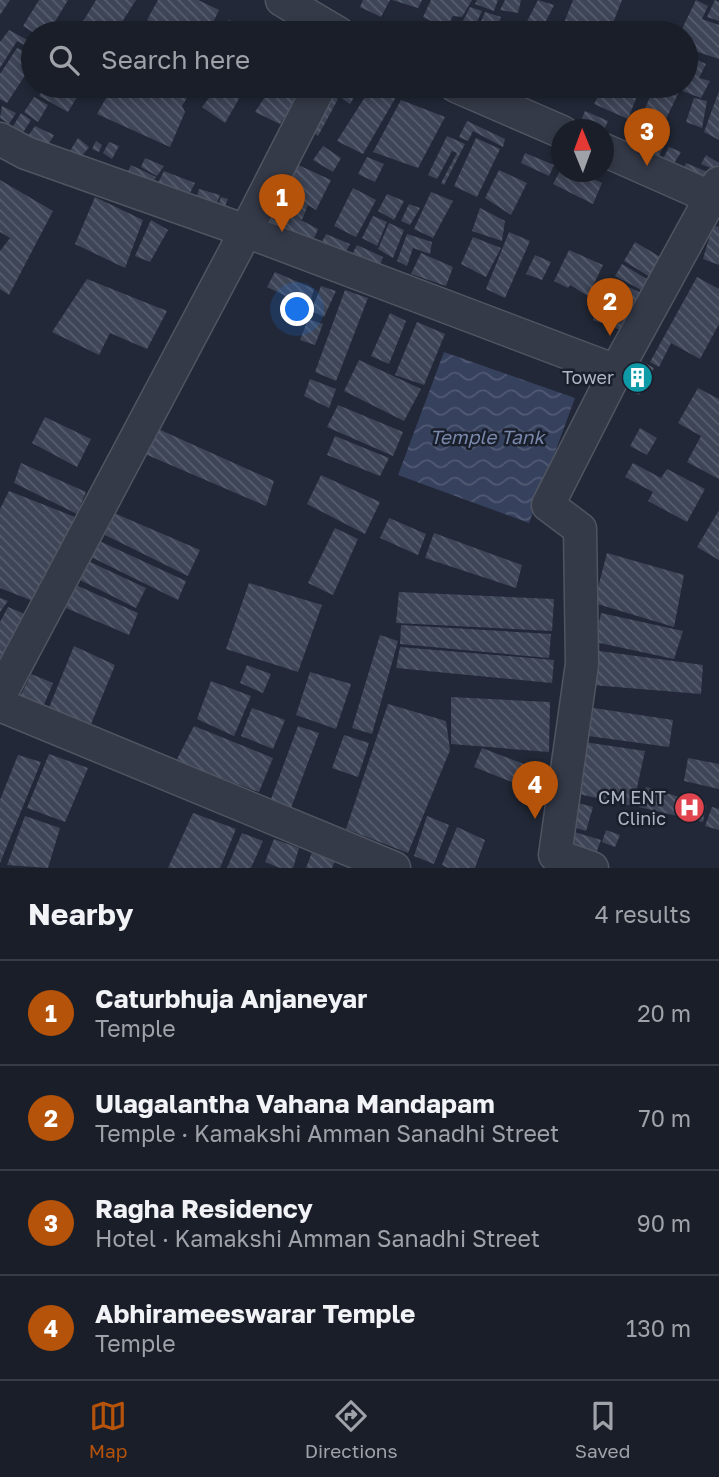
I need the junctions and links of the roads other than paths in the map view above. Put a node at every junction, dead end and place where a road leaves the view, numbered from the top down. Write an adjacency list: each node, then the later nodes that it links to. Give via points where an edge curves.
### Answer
1 (282, 0): 2 (street)
2 (318, 21)
3 (314, 98): 9 (street)
4 (484, 98): 5 (street)
5 (551, 127)
6 (0, 139): 9 (street, via 26,153)
7 (614, 154): 8 (street)
8 (717, 194): 10 (street)
9 (247, 231): 10 (street); 11 (street)
10 (616, 371): 13 (street, via 548,505 580,529 582,664)
11 (0, 695)
12 (0, 705): 14 (street)
13 (553, 862): 15 (street)
14 (394, 868)
15 (592, 868)

